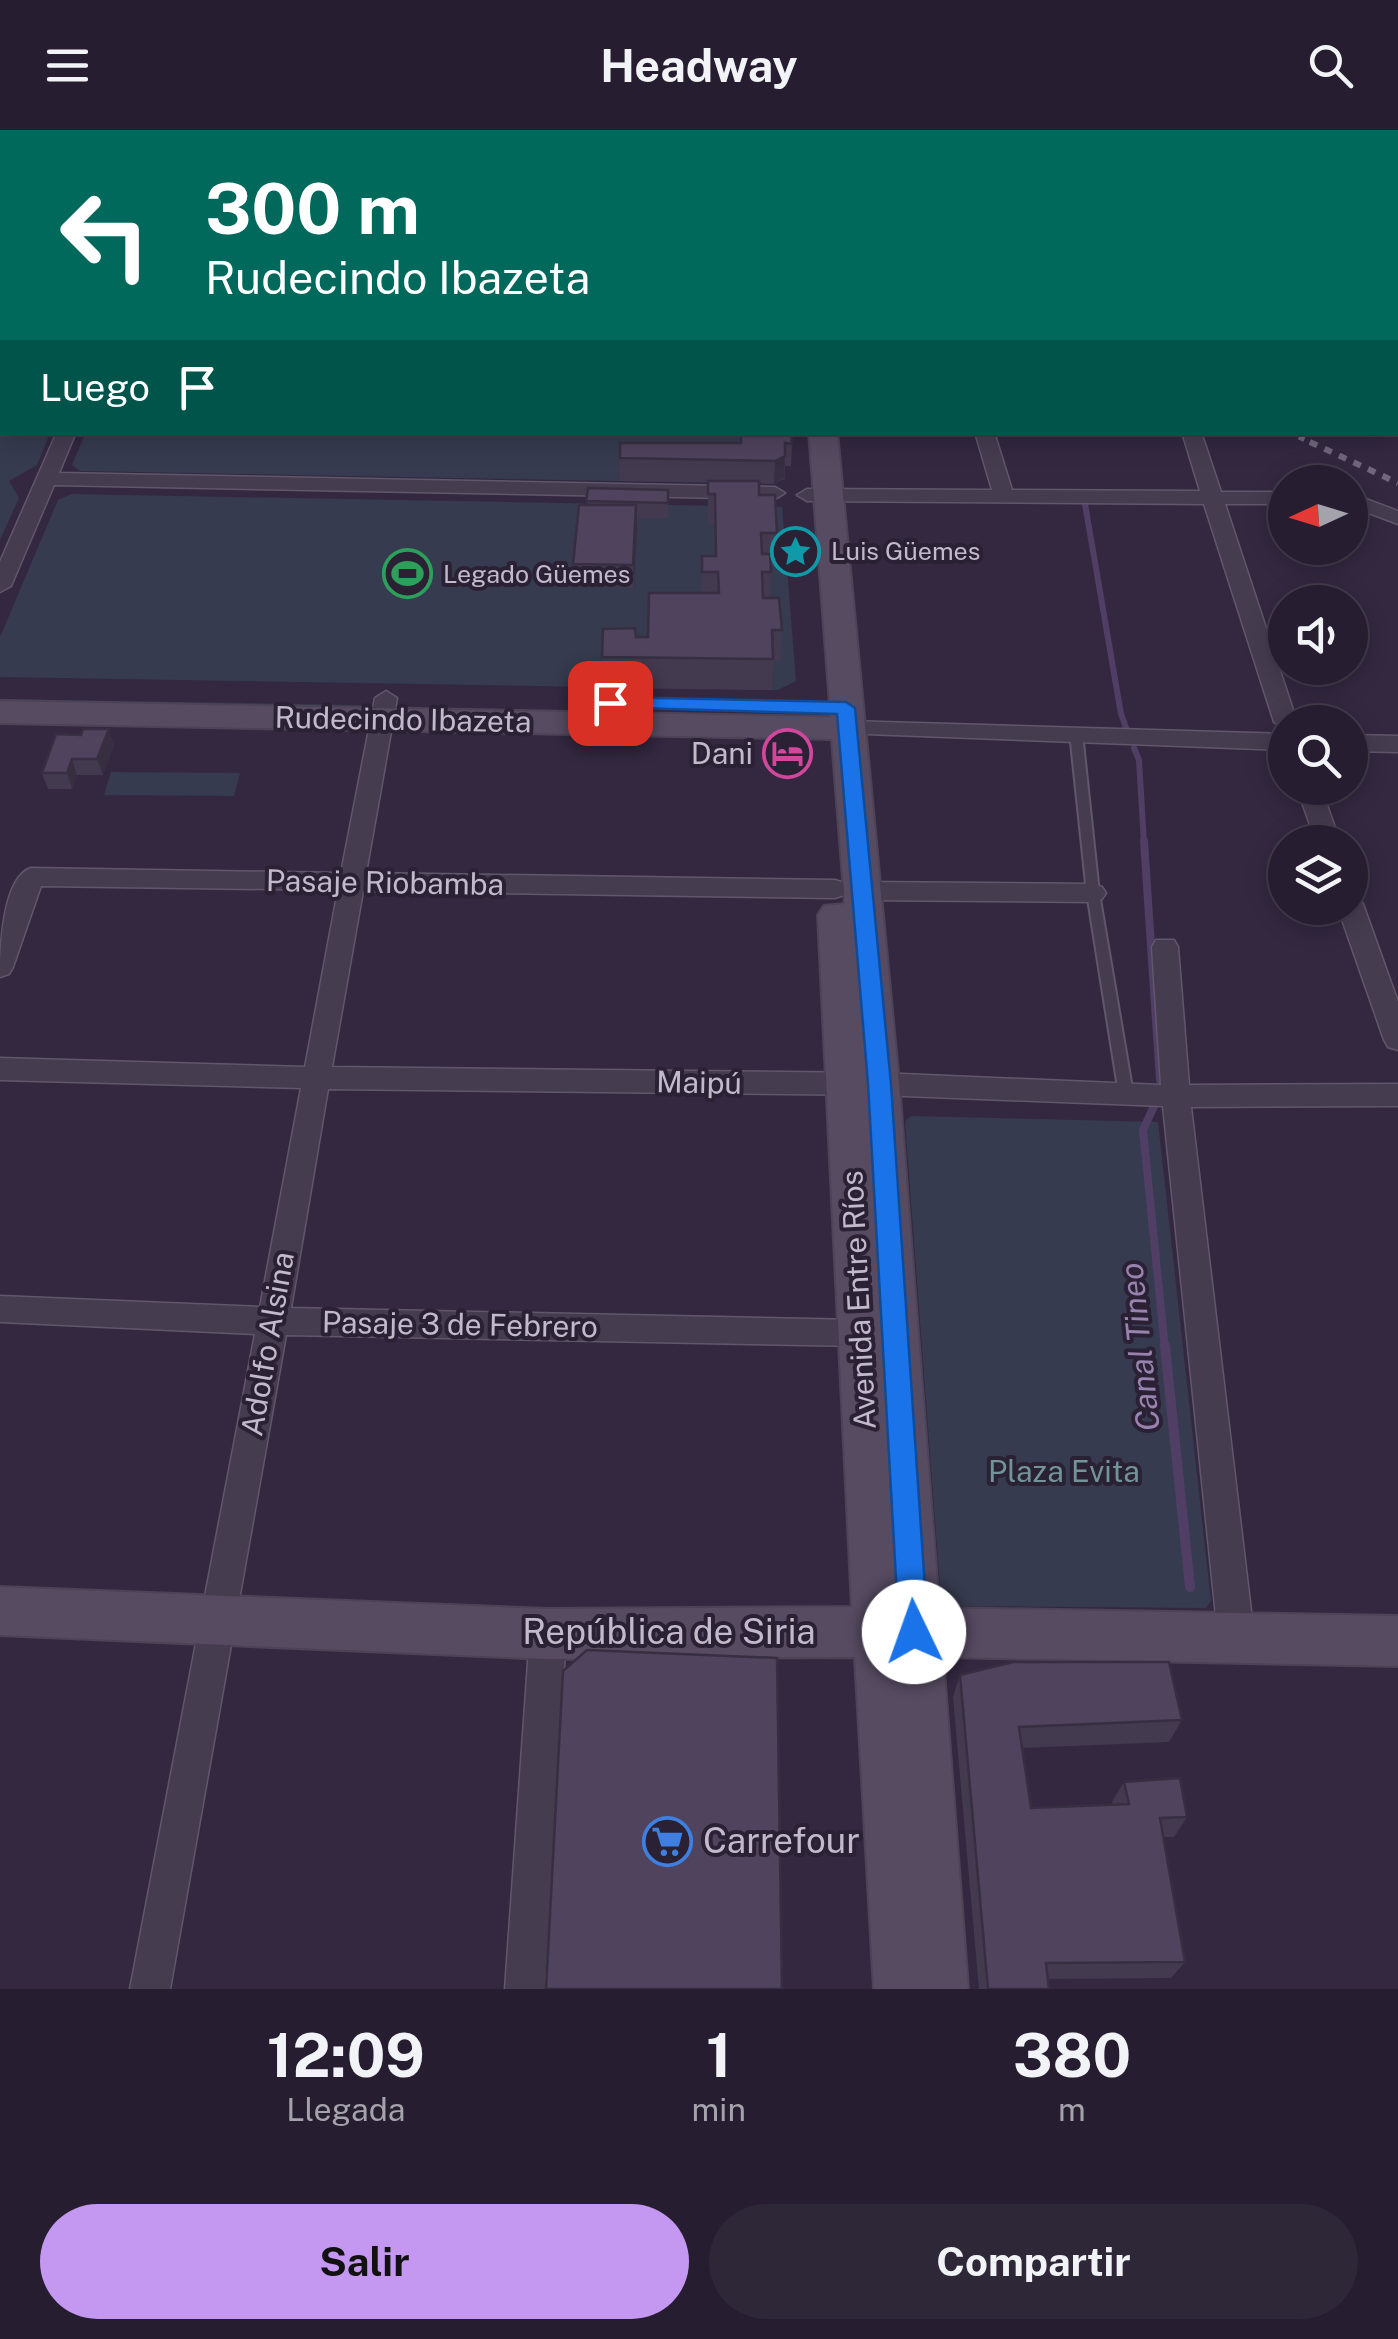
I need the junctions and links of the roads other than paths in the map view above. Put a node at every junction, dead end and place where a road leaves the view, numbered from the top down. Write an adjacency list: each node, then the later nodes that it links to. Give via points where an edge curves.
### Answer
1 (66, 435): 6 (street)
2 (802, 435): 7 (main road, Avenida Entre Ríos)
3 (822, 435): 7 (main road, Avenida Entre Ríos)
4 (985, 435): 8 (street)
5 (1191, 435): 9 (street)
6 (47, 479): 7 (street); 15 (street)
7 (812, 494): 8 (street); 20 (main road, Avenida Entre Ríos)
8 (1004, 497): 9 (street)
9 (1210, 498): 10 (street); 17 (street)
10 (1268, 498)
11 (1368, 499): 12 (street)
12 (1398, 499)
13 (1368, 506): 14 (street)
14 (1398, 518)
15 (0, 586)
16 (0, 692): 18 (main road, Rudecindo Ibazeta)
17 (1280, 705)
18 (384, 709): 19 (main road, Rudecindo Ibazeta); 20 (main road, Rudecindo Ibazeta); 25 (street, Adolfo Alsina)
19 (0, 712)
20 (836, 718): 21 (street, Rudecindo Ibazeta); 26 (main road, Avenida Entre Ríos)
21 (1076, 733): 22 (street, Rudecindo Ibazeta); 27 (lane)
22 (1268, 741)
23 (1368, 743): 24 (street)
24 (1398, 744)
25 (350, 883): 26 (street, Pasaje Riobamba); 30 (street, Pasaje Riobamba, via 31,877); 33 (street, Adolfo Alsina)
26 (848, 890): 27 (street, Pasaje Riobamba); 34 (main road, Avenida Entre Ríos)
27 (1093, 893): 35 (lane)
28 (1357, 925): 31 (street)
29 (1165, 947): 37 (street)
30 (0, 967)
31 (1398, 1040)
32 (0, 1068): 33 (street, Maipú)
33 (314, 1078): 34 (street, Maipú); 39 (street, Adolfo Alsina)
34 (864, 1084): 35 (street, Maipú); 40 (main road, Avenida Entre Ríos); 43 (main road, Avenida Entre Ríos)
35 (1126, 1094): 37 (street, Maipú)
36 (1398, 1095): 37 (street, Maipú)
37 (1176, 1096): 45 (street)
38 (0, 1309): 39 (street, Pasaje 3 de Febrero)
39 (271, 1321): 40 (street, Pasaje 3 de Febrero); 42 (street, Adolfo Alsina)
40 (859, 1333): 43 (main road, Avenida Entre Ríos)
41 (0, 1610): 42 (main road, República de Siria)
42 (221, 1623): 44 (main road, República de Siria); 47 (street, Adolfo Alsina)
43 (896, 1632): 44 (main road, República de Siria); 45 (main road, República de Siria); 49 (main road, Avenida Entre Ríos); 50 (main road, Avenida Entre Ríos)
44 (548, 1634): 48 (street)
45 (1236, 1636): 46 (main road, República de Siria)
46 (1398, 1641)
47 (150, 1989)
48 (526, 1989)
49 (903, 1989)
50 (939, 1989)

